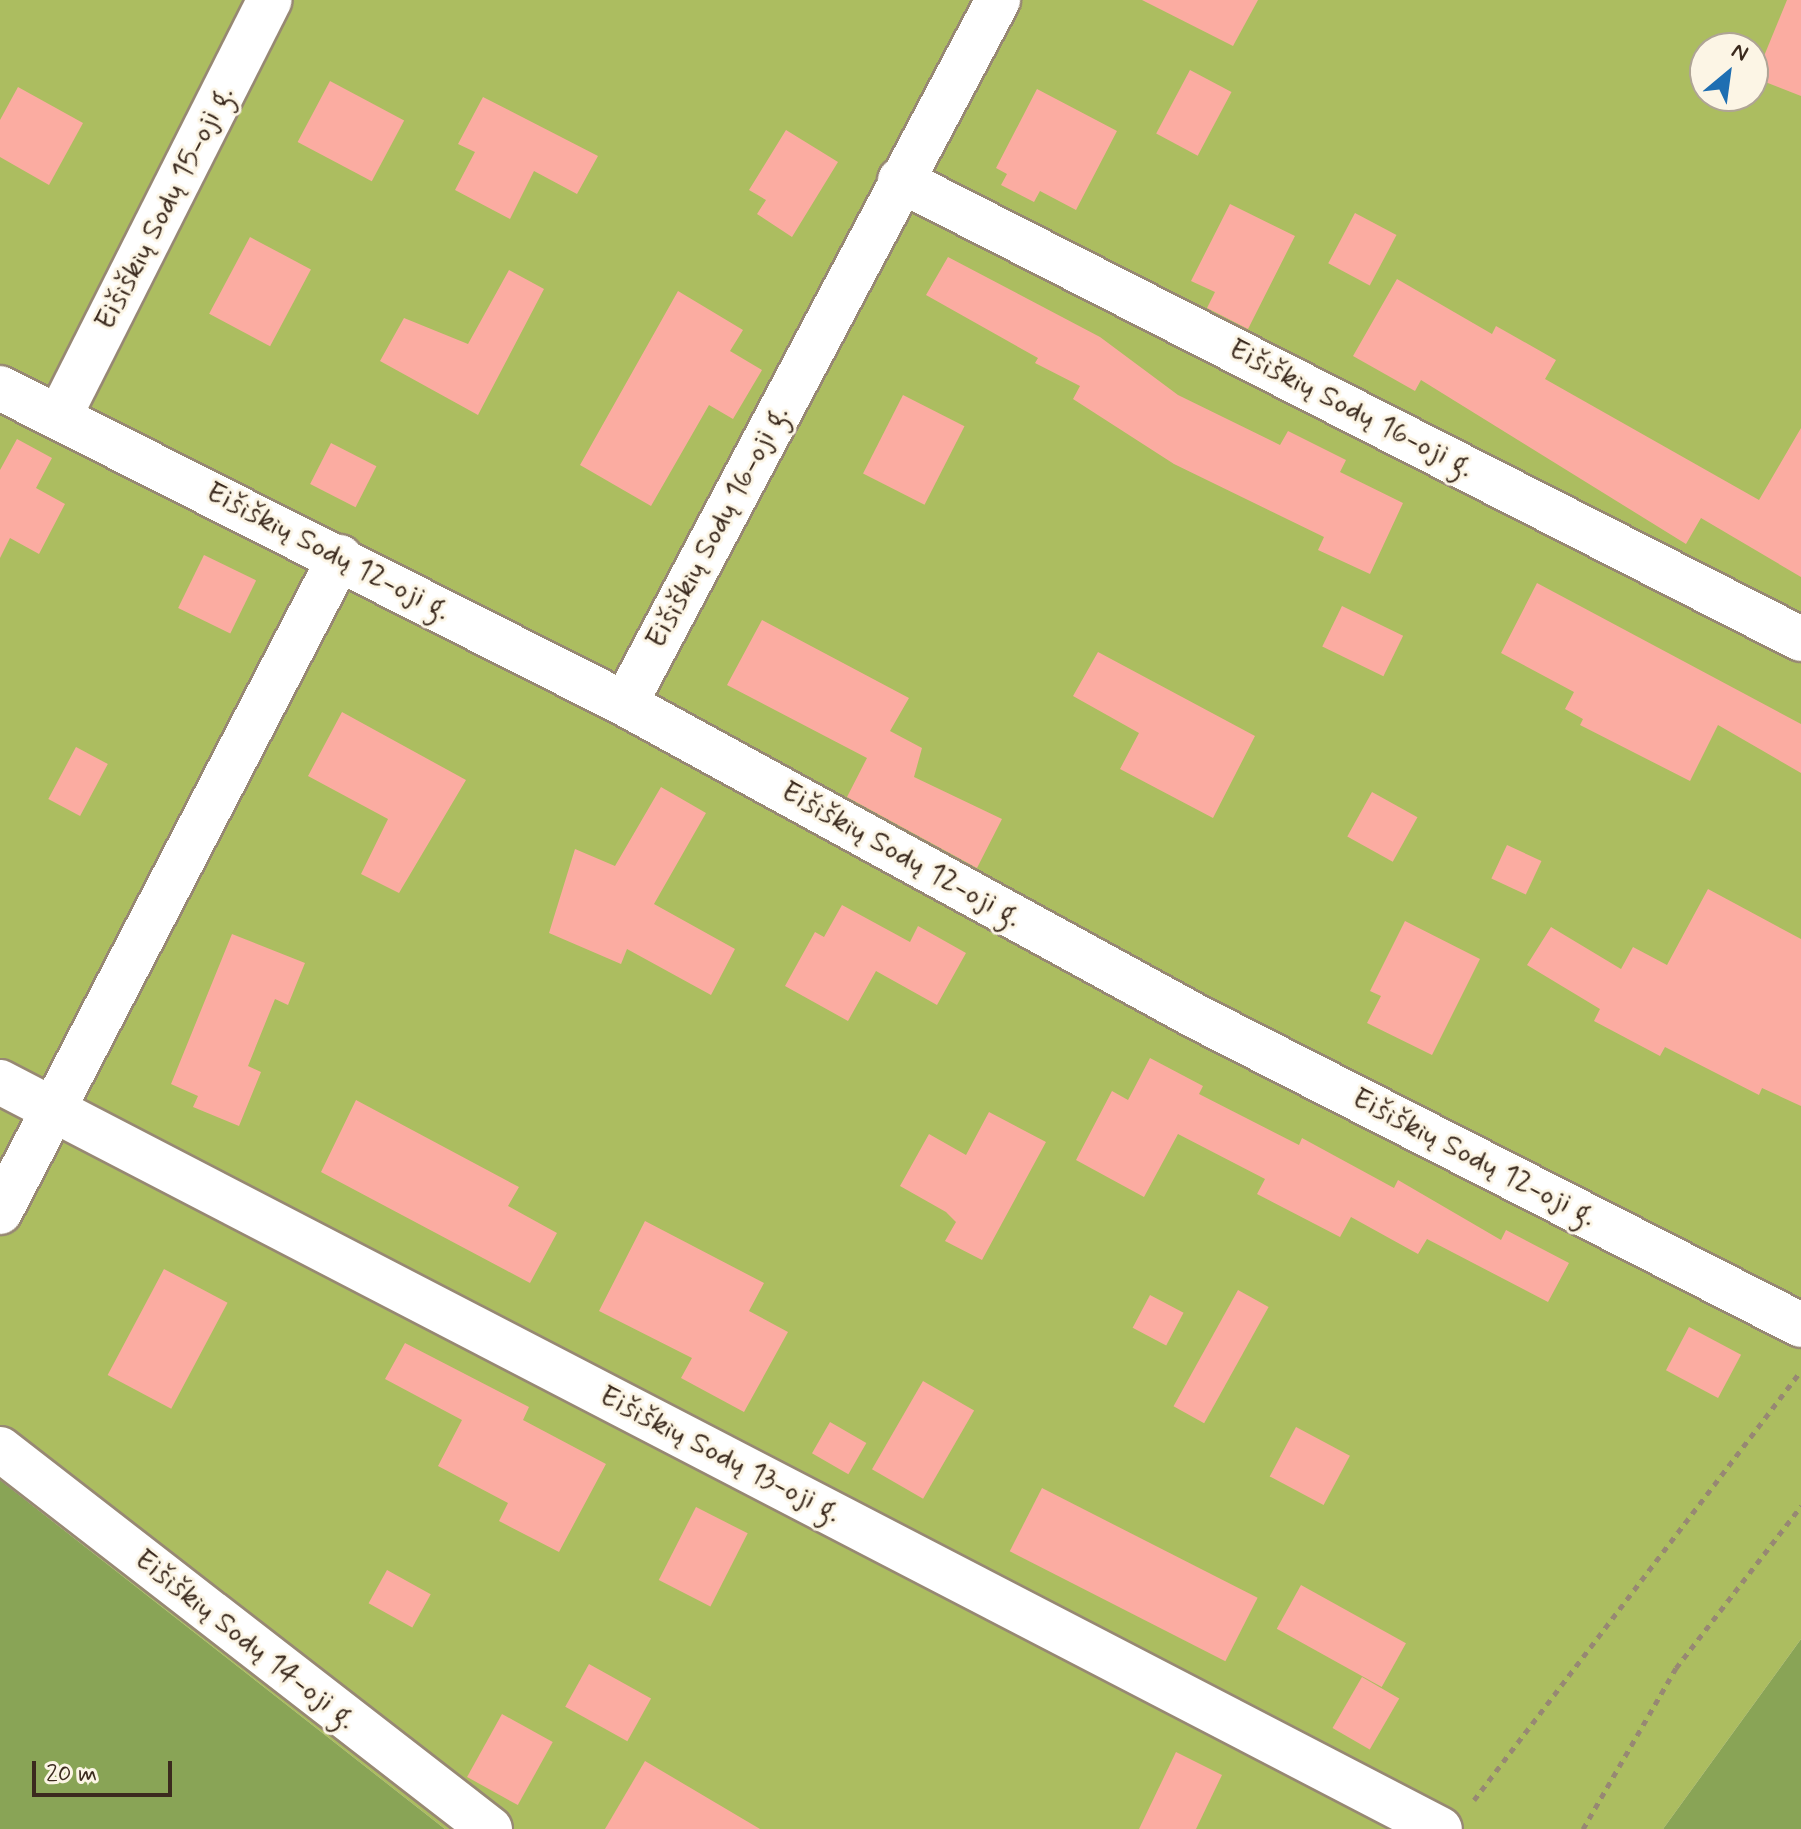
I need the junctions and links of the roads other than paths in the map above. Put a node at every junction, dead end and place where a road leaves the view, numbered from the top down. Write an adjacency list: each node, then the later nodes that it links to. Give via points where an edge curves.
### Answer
1 (270, 0): 5 (street, Eišiškių Sodų 15-oji g.)
2 (998, 0): 3 (street, Eišiškių Sodų 16-oji g.)
3 (900, 180): 7 (street, Eišiškių Sodų 16-oji g.); 8 (street, Eišiškių Sodų 16-oji g.)
4 (0, 388): 5 (street, Eišiškių Sodų 12-oji g.)
5 (59, 417): 6 (street, Eišiškių Sodų 12-oji g.)
6 (340, 557): 8 (street, Eišiškių Sodų 12-oji g.); 10 (street)
7 (1801, 639)
8 (625, 704): 12 (street, Eišiškių Sodų 12-oji g., via 1195,1016)
9 (0, 1082): 10 (street, Eišiškių Sodų 13-oji g.)
10 (52, 1109): 11 (street); 14 (street, Eišiškių Sodų 13-oji g.)
11 (0, 1212)
12 (1801, 1325)
13 (0, 1449): 15 (street, Eišiškių Sodų 14-oji g.)
14 (1455, 1817)
15 (490, 1829)

